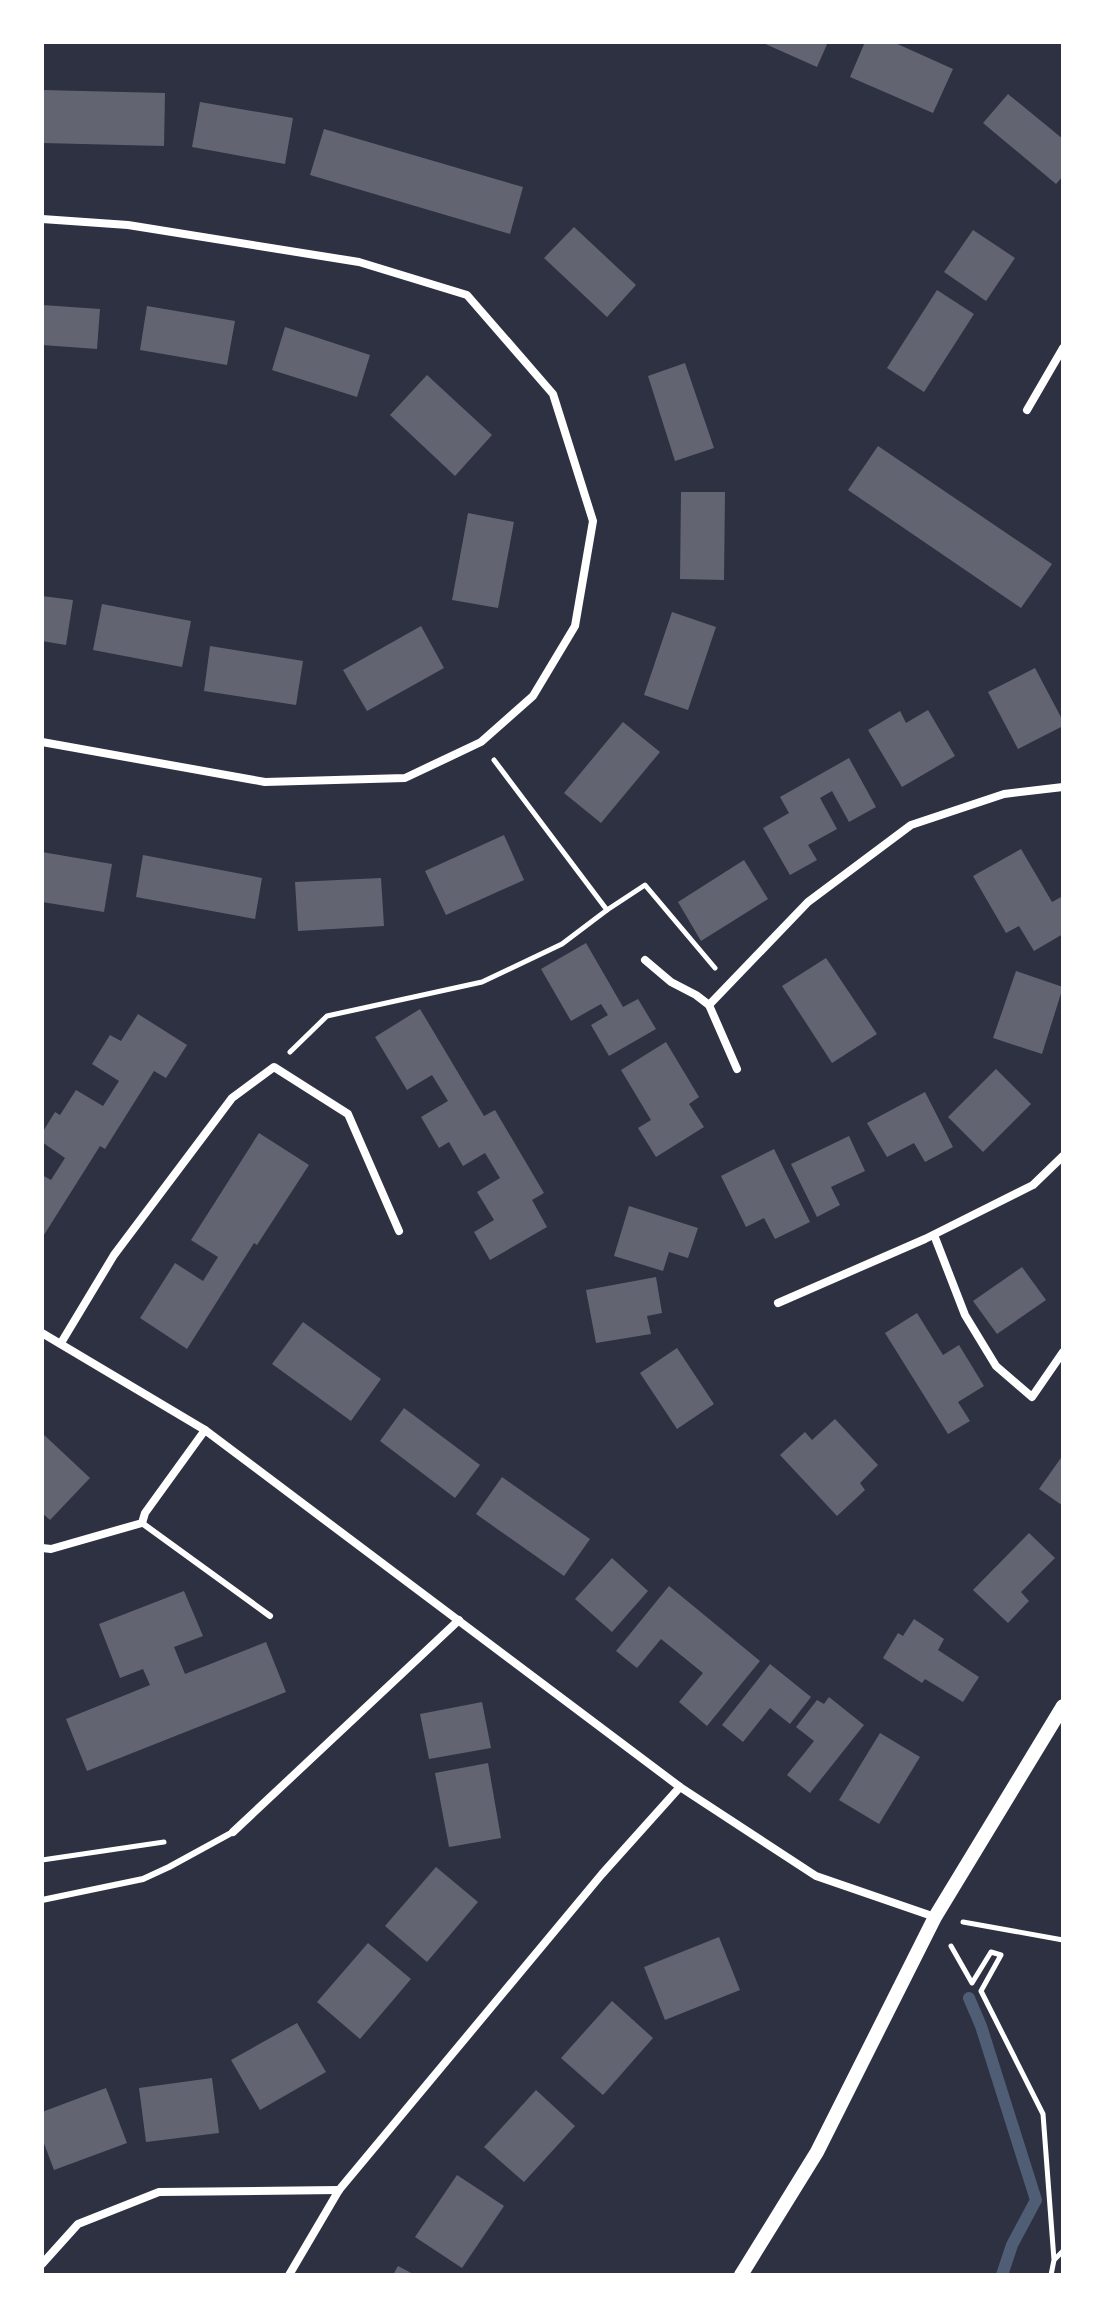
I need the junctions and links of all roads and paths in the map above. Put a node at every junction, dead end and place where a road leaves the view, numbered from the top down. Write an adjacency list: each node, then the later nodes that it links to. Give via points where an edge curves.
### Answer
1 (42, 219): 5 (street, via 128,225 359,262 467,295 553,394 593,521 575,626 533,696)
2 (1063, 348): 3 (street)
3 (1027, 410)
4 (42, 742): 5 (street, via 265,782 405,778)
5 (481, 742): 7 (path)
6 (1063, 787): 9 (street, via 1004,794 911,825 808,902)
7 (607, 910): 9 (path, via 645,885); 11 (path, via 562,944 482,982 327,1016)
8 (645, 960): 10 (street)
9 (728, 984): 10 (street)
10 (709, 1005): 12 (street)
11 (274, 1067): 14 (street, via 348,1114); 18 (street, via 232,1098 114,1255)
12 (737, 1069)
13 (1063, 1156): 15 (street, via 1033,1185)
14 (399, 1231)
15 (934, 1235): 16 (street); 19 (street, via 965,1315 996,1366 1032,1397)
16 (778, 1303)
17 (42, 1333): 18 (street)
18 (61, 1343): 20 (street)
19 (1063, 1352)
20 (205, 1430): 21 (street); 24 (street)
21 (142, 1523): 22 (street); 23 (lane)
22 (42, 1548)
23 (270, 1616)
24 (459, 1620): 26 (street); 27 (street)
25 (1063, 1706): 31 (street)
26 (680, 1787): 31 (street, via 816,1876); 33 (street)
27 (233, 1832): 30 (lane, via 143,1879)
28 (174, 1840): 29 (path)
29 (42, 1860)
30 (42, 1900)
31 (935, 1917): 32 (path); 35 (path, via 972,1983 991,1952 1001,1955 981,1991 1043,2114); 38 (street, via 817,2152)
32 (1063, 1940)
33 (339, 2190): 36 (street, via 159,2192 78,2224); 37 (street)
34 (1063, 2251): 35 (path)
35 (1054, 2260): 39 (path)
36 (42, 2264)
37 (289, 2275)
38 (741, 2275)
39 (1051, 2275)

